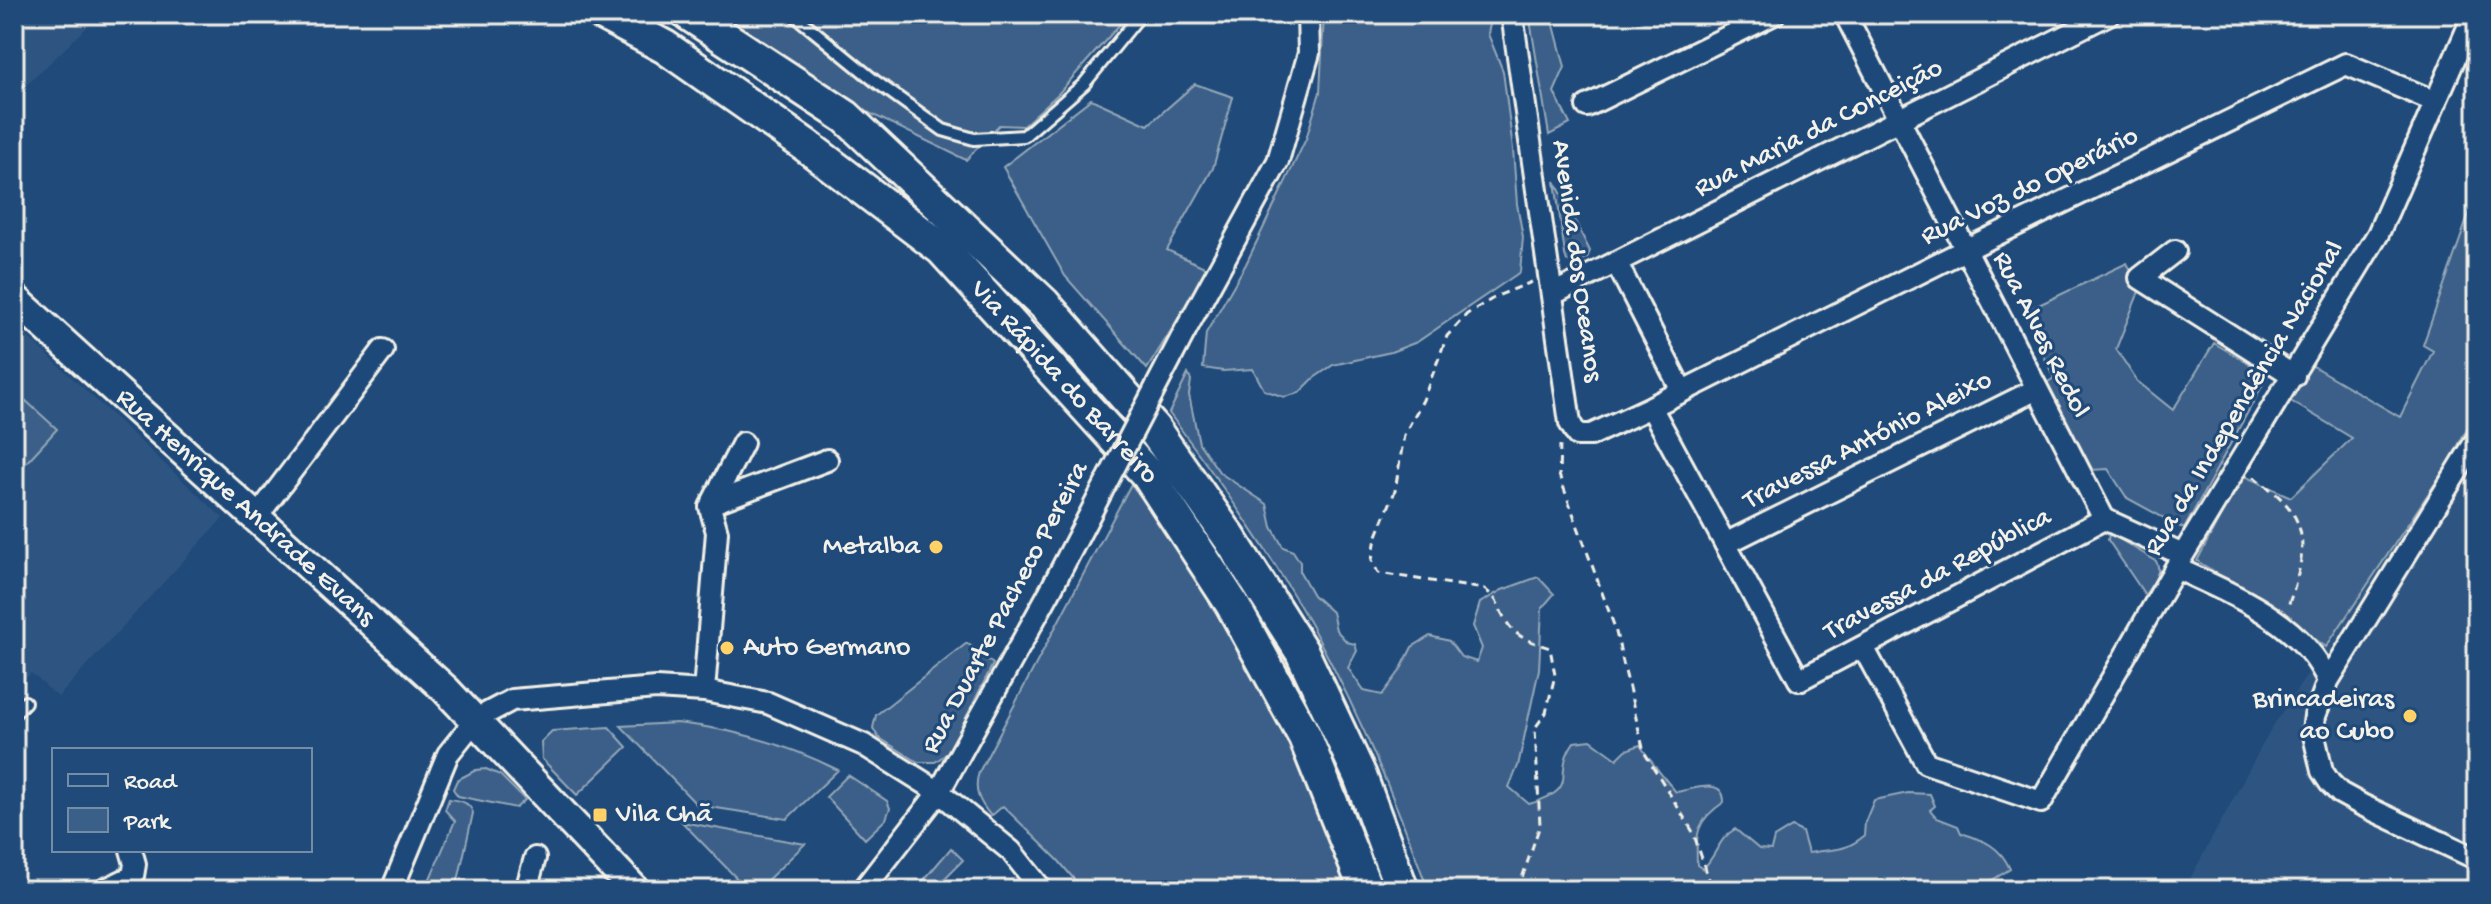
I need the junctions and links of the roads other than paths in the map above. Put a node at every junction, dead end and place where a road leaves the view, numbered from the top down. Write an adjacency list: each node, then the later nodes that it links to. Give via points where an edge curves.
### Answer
1 (603, 14): 48 (highway, Via Rápida do Barreiro, via 665,47 942,249 1148,475 1232,604 1305,737)
2 (689, 14): 49 (highway, Via Rápida do Barreiro, via 846,117 1044,304 1153,428 1302,652 1360,776)
3 (793, 14): 4 (lane, via 943,130 974,139 1024,136 1084,84)
4 (1141, 14)
5 (1308, 14): 38 (street, Rua Duarte Pacheco Pereira, bridge, via 1309,53 1278,161)
6 (1512, 14): 17 (street, Avenida dos Oceanos)
7 (1774, 14): 12 (street)
8 (1845, 14): 13 (street, Rua Alves Redol)
9 (2109, 14): 13 (street, Rua Maria da Conceição)
10 (2474, 14): 11 (street, Rua da Independência Nacional)
11 (2436, 102): 14 (street, Rua Voz do Operário, via 2346,64); 20 (street, Rua da Independência Nacional, via 2378,234)
12 (1587, 106)
13 (1898, 121): 14 (street, Rua Alves Redol); 16 (street, Rua Maria da Conceição)
14 (1965, 250): 21 (street, Rua Alves Redol); 22 (street, Rua Voz do Operário)
15 (2175, 251): 20 (street, via 2140,278)
16 (1616, 262): 17 (street, Rua Maria da Conceição); 22 (street)
17 (1551, 284): 23 (street, Avenida dos Oceanos, via 1570,423 1577,435 1591,435)
18 (14, 298): 28 (main road, Rua Henrique Andrade Evans)
19 (383, 350): 28 (street)
20 (2294, 376): 31 (street, Rua da Independência Nacional)
21 (2037, 389): 29 (street, Rua Alves Redol); 30 (street, Travessa António Aleixo)
22 (1682, 391): 23 (street, Rua Voz do Operário)
23 (1651, 407): 30 (street)
24 (2477, 439): 33 (street)
25 (743, 443): 27 (street)
26 (827, 460): 27 (street)
27 (713, 503): 34 (street, via 717,532)
28 (256, 518): 37 (main road, Rua Henrique Andrade Evans)
29 (2104, 519): 31 (street); 32 (street, Travessa da República)
30 (1725, 544): 32 (street, Travessa da República, via 1799,680)
31 (2179, 561): 32 (street, Rua da Independência Nacional, via 2041,802 1926,763); 33 (street, via 2281,625 2321,664)
32 (1863, 647)
33 (2328, 681): 41 (street, via 2313,731 2330,783 2362,805)
34 (704, 691): 37 (street, via 656,688 512,700); 38 (street, via 768,703 864,745)
35 (25, 702): 36 (lane)
36 (14, 714)
37 (476, 719): 43 (street, via 448,754); 45 (main road, Rua Henrique Andrade Evans)
38 (939, 792): 46 (street, Rua Duarte Pacheco Pereira); 47 (street, via 1011,851)
39 (132, 852): 42 (street, via 133,876)
40 (535, 858): 44 (street)
41 (2477, 859)
42 (104, 890)
43 (392, 890)
44 (526, 890)
45 (635, 890)
46 (863, 890)
47 (1042, 890)
48 (1366, 890)
49 (1402, 890)

